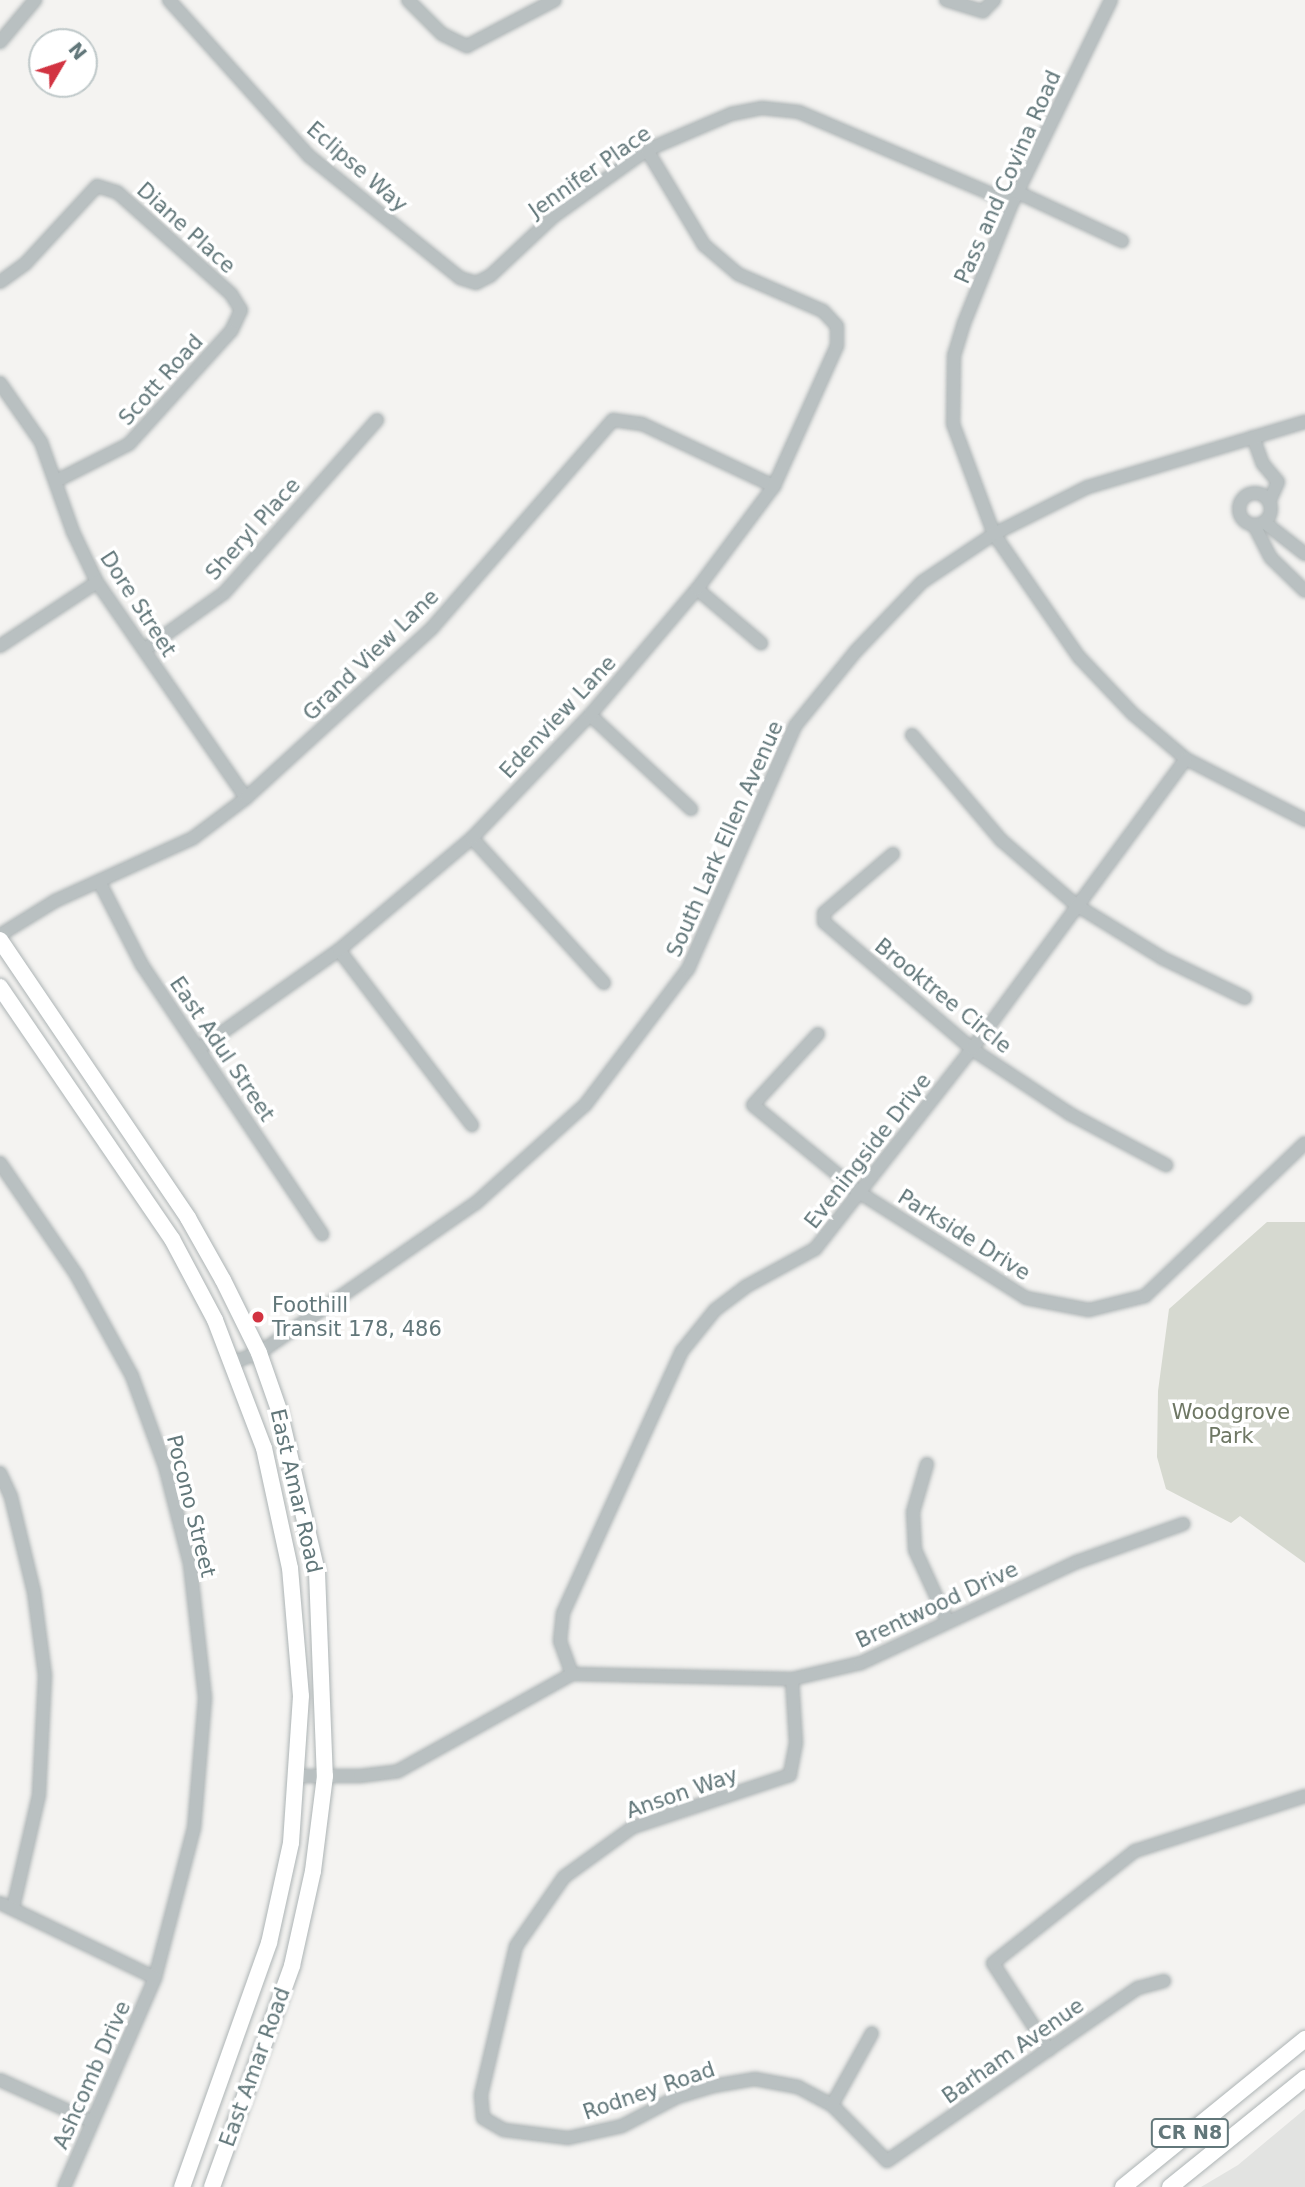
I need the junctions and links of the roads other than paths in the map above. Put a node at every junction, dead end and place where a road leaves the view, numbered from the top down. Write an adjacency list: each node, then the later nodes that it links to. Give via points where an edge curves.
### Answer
1 (35, 0): 8 (street)
2 (169, 0): 13 (street, Eclipse Way, via 309,156 460,278)
3 (408, 0): 4 (street, via 442,34 467,46)
4 (555, 0)
5 (946, 0): 6 (street, via 983,11)
6 (994, 0)
7 (1111, 0): 10 (street, Pass and Covina Road)
8 (0, 42)
9 (648, 150): 10 (street, Jennifer Place, via 731,114 762,108 799,112); 13 (street, Jennifer Place, via 554,216); 20 (street, Edenview Lane, via 704,245 738,274 823,311 837,326 836,346)
10 (1015, 197): 11 (street, Jennifer Place); 23 (street, Pass and Covina Road, via 954,355 953,424)
11 (1122, 241)
12 (0, 282): 14 (street, Diane Place, via 25,264 97,186 117,192 231,294)
13 (477, 283)
14 (241, 310): 19 (street, Scott Road, via 231,331 129,444)
15 (0, 383): 19 (street, Dore Street, via 41,442)
16 (377, 420): 30 (street, Sheryl Place, via 224,593)
17 (1305, 422): 18 (street, South Lark Ellen Avenue)
18 (1253, 437): 21 (street, via 1263,464 1278,482); 23 (street, South Lark Ellen Avenue, via 1115,476)
19 (58, 480): 25 (street, Dore Street, via 73,532)
20 (774, 486): 26 (street, Edenview Lane); 34 (street, Grand View Lane, via 642,424 613,420 432,628)
21 (1269, 502): 22 (street, via 1270,513); 22 (street, via 1252,494 1241,502 1241,517)
22 (1259, 524): 24 (street); 27 (street, via 1271,558)
23 (994, 534): 33 (street, Pass and Covina Road, via 1079,657 1133,714); 55 (street, South Lark Ellen Avenue, via 922,582 856,651 795,726 688,970 585,1105 475,1203)
24 (1305, 554)
25 (97, 582): 29 (street); 30 (street, Dore Street)
26 (698, 589): 28 (street); 31 (street, Edenview Lane)
27 (1305, 591)
28 (761, 643)
29 (0, 646)
30 (144, 650): 34 (street, Dore Street)
31 (590, 715): 35 (street); 37 (street, Edenview Lane)
32 (912, 735): 40 (street, via 1001,840)
33 (1186, 759): 36 (street, Pass and Covina Road); 40 (street, Eveningside Drive)
34 (246, 798): 39 (street, Grand View Lane, via 193,838)
35 (691, 808)
36 (1305, 820)
37 (471, 838): 42 (street, Edenview Lane); 43 (street)
38 (893, 854): 48 (street, Brooktree Circle, via 822,918)
39 (99, 881): 41 (street, Grand View Lane); 47 (street, East Adul Street, via 142,965)
40 (1076, 905): 45 (street, via 1162,958); 48 (street, Eveningside Drive)
41 (0, 937): 55 (main road, East Amar Road, via 188,1218)
42 (339, 950): 47 (street, Edenview Lane); 49 (street)
43 (604, 983)
44 (0, 986): 56 (main road, East Amar Road, via 172,1239)
45 (1245, 998)
46 (818, 1034): 53 (street, Parkside Drive, via 753,1105)
47 (200, 1048): 54 (street, East Adul Street)
48 (972, 1049): 52 (street, Brooktree Circle, via 1070,1114); 53 (street, Eveningside Drive)
49 (472, 1125)
50 (1305, 1143): 53 (street, Parkside Drive, via 1145,1296 1089,1310 1026,1298)
51 (0, 1163): 68 (street, Pocono Street, via 76,1274 132,1376 165,1466 190,1564 205,1698 194,1828)
52 (1166, 1165)
53 (860, 1193): 61 (street, Eveningside Drive, via 815,1249 745,1287 715,1310 682,1351 563,1612 560,1641)
54 (322, 1234)
55 (259, 1353): 56 (street, South Lark Ellen Avenue); 64 (main road, East Amar Road, via 296,1471 317,1572)
56 (233, 1363): 63 (main road, East Amar Road, via 264,1448 290,1568 299,1644)
57 (927, 1464): 60 (street, via 913,1513 915,1550)
58 (0, 1473): 67 (street, via 11,1497 34,1592 45,1675 39,1795)
59 (1183, 1524): 60 (street, Brentwood Drive, via 1077,1562)
60 (947, 1620): 62 (street, Brentwood Drive, via 861,1663)
61 (572, 1674): 62 (street, Brentwood Drive); 64 (street, via 398,1771)
62 (792, 1679): 76 (street, Anson Way, via 796,1743 790,1775 633,1828 564,1877 516,1946 481,2095)
63 (298, 1776): 64 (street); 80 (main road, East Amar Road, via 270,1943)
64 (325, 1776): 81 (main road, East Amar Road, via 313,1871 292,1966)
65 (1305, 1796): 72 (street, via 1135,1851 993,1963)
66 (0, 1903): 67 (street)
67 (13, 1908): 68 (street)
68 (155, 1978): 77 (street, Ashcomb Drive)
69 (1164, 1982): 72 (street, Barham Avenue, via 1138,1988)
70 (872, 2033): 75 (street)
71 (1305, 2039): 82 (main road, CR N8)
72 (1049, 2050): 78 (street, Barham Avenue)
73 (1305, 2078): 83 (main road, CR N8)
74 (0, 2080): 77 (street)
75 (832, 2105): 76 (street, Rodney Road, via 798,2087 755,2079 677,2097 622,2126 568,2138 505,2130); 78 (street, Rodney Road)
76 (483, 2118)
77 (91, 2121): 79 (street, Ashcomb Drive)
78 (887, 2161)
79 (64, 2187)
80 (181, 2187)
81 (212, 2187)
82 (1123, 2187)
83 (1170, 2187)

